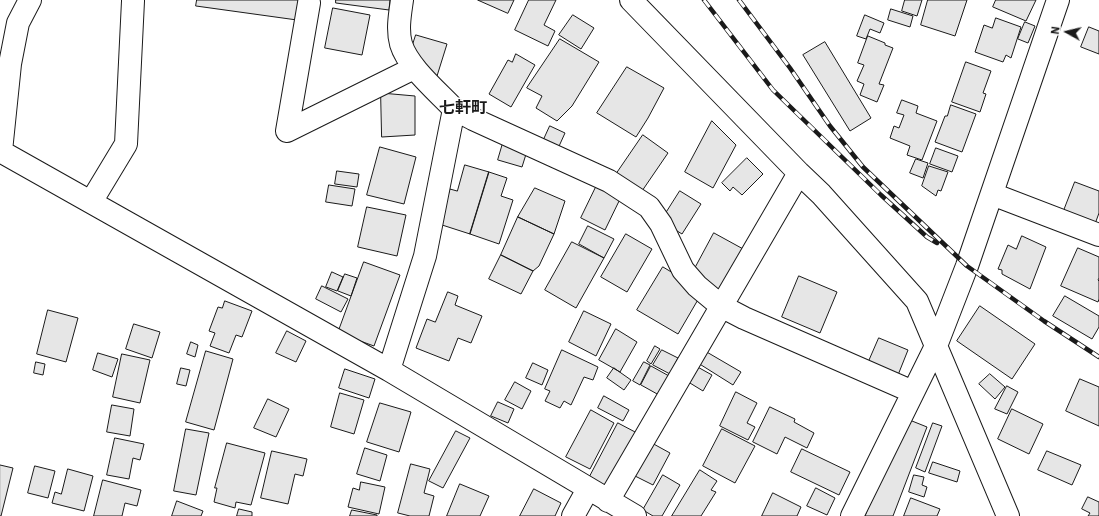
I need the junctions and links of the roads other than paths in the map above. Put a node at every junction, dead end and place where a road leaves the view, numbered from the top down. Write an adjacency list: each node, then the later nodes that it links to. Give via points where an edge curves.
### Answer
1 (30, 0): 9 (street, via 18,23 10,64)
2 (402, 0): 7 (street, via 399,25 401,44)
3 (631, 0): 10 (street)
4 (1058, 0): 11 (street)
5 (133, 1): 12 (street, via 126,144)
6 (309, 3): 7 (street, via 287,131)
7 (414, 68): 8 (street)
8 (454, 109): 14 (street, via 608,181 650,207 683,270); 16 (street, via 425,256)
9 (0, 151): 12 (street)
10 (798, 173): 14 (street); 15 (street, via 821,194 917,301)
11 (992, 194): 13 (street); 15 (street)
12 (91, 202): 16 (street)
13 (1099, 235)
14 (721, 306): 17 (street); 19 (street)
15 (936, 346): 17 (street); 23 (street)
16 (389, 370): 18 (street)
17 (913, 392): 22 (street)
18 (588, 489): 19 (street); 20 (street)
19 (608, 501): 21 (street)
20 (573, 516)
21 (635, 516)
22 (852, 516)
23 (1008, 516)

